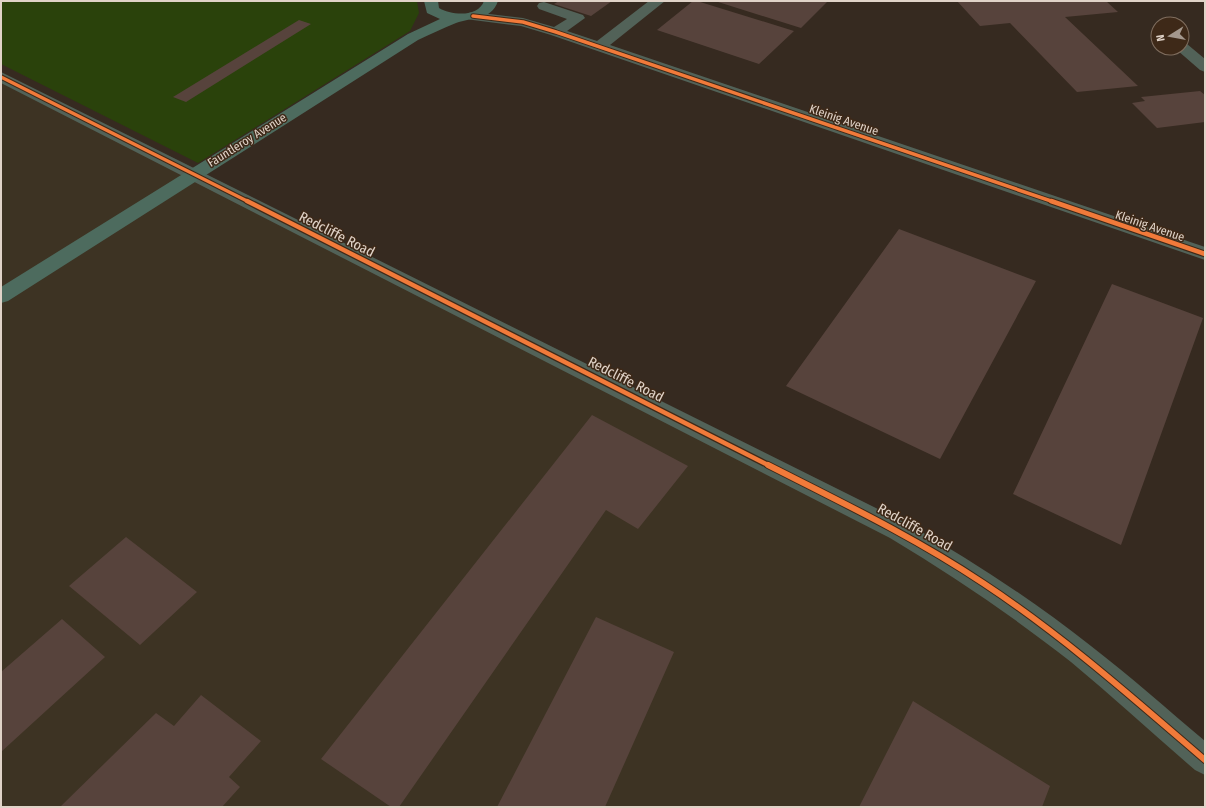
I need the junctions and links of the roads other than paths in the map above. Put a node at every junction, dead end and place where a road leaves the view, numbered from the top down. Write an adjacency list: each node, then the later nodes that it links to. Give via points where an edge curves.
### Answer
1 (658, 1): 10 (street)
2 (491, 2): 5 (main road, via 484,11); 7 (street, Kleinig Avenue)
3 (431, 3): 6 (main road, via 441,15); 9 (main road, Fauntleroy Avenue)
4 (544, 6): 8 (street, via 578,18)
5 (473, 16): 6 (main road); 7 (street, Kleinig Avenue)
6 (456, 18): 9 (main road, Fauntleroy Avenue)
7 (523, 22): 8 (street, Kleinig Avenue)
8 (556, 32): 10 (street, Kleinig Avenue)
9 (413, 37): 14 (main road, Fauntleroy Avenue)
10 (600, 46): 15 (street, Kleinig Avenue)
11 (1190, 54): 12 (street)
12 (1205, 67)
13 (1, 77): 14 (street, Redcliffe Road)
14 (193, 174): 16 (main road, Fauntleroy Avenue); 17 (street, Redcliffe Road, via 905,534 999,593 1065,641)
15 (1205, 254)
16 (1, 296)
17 (1205, 760)

